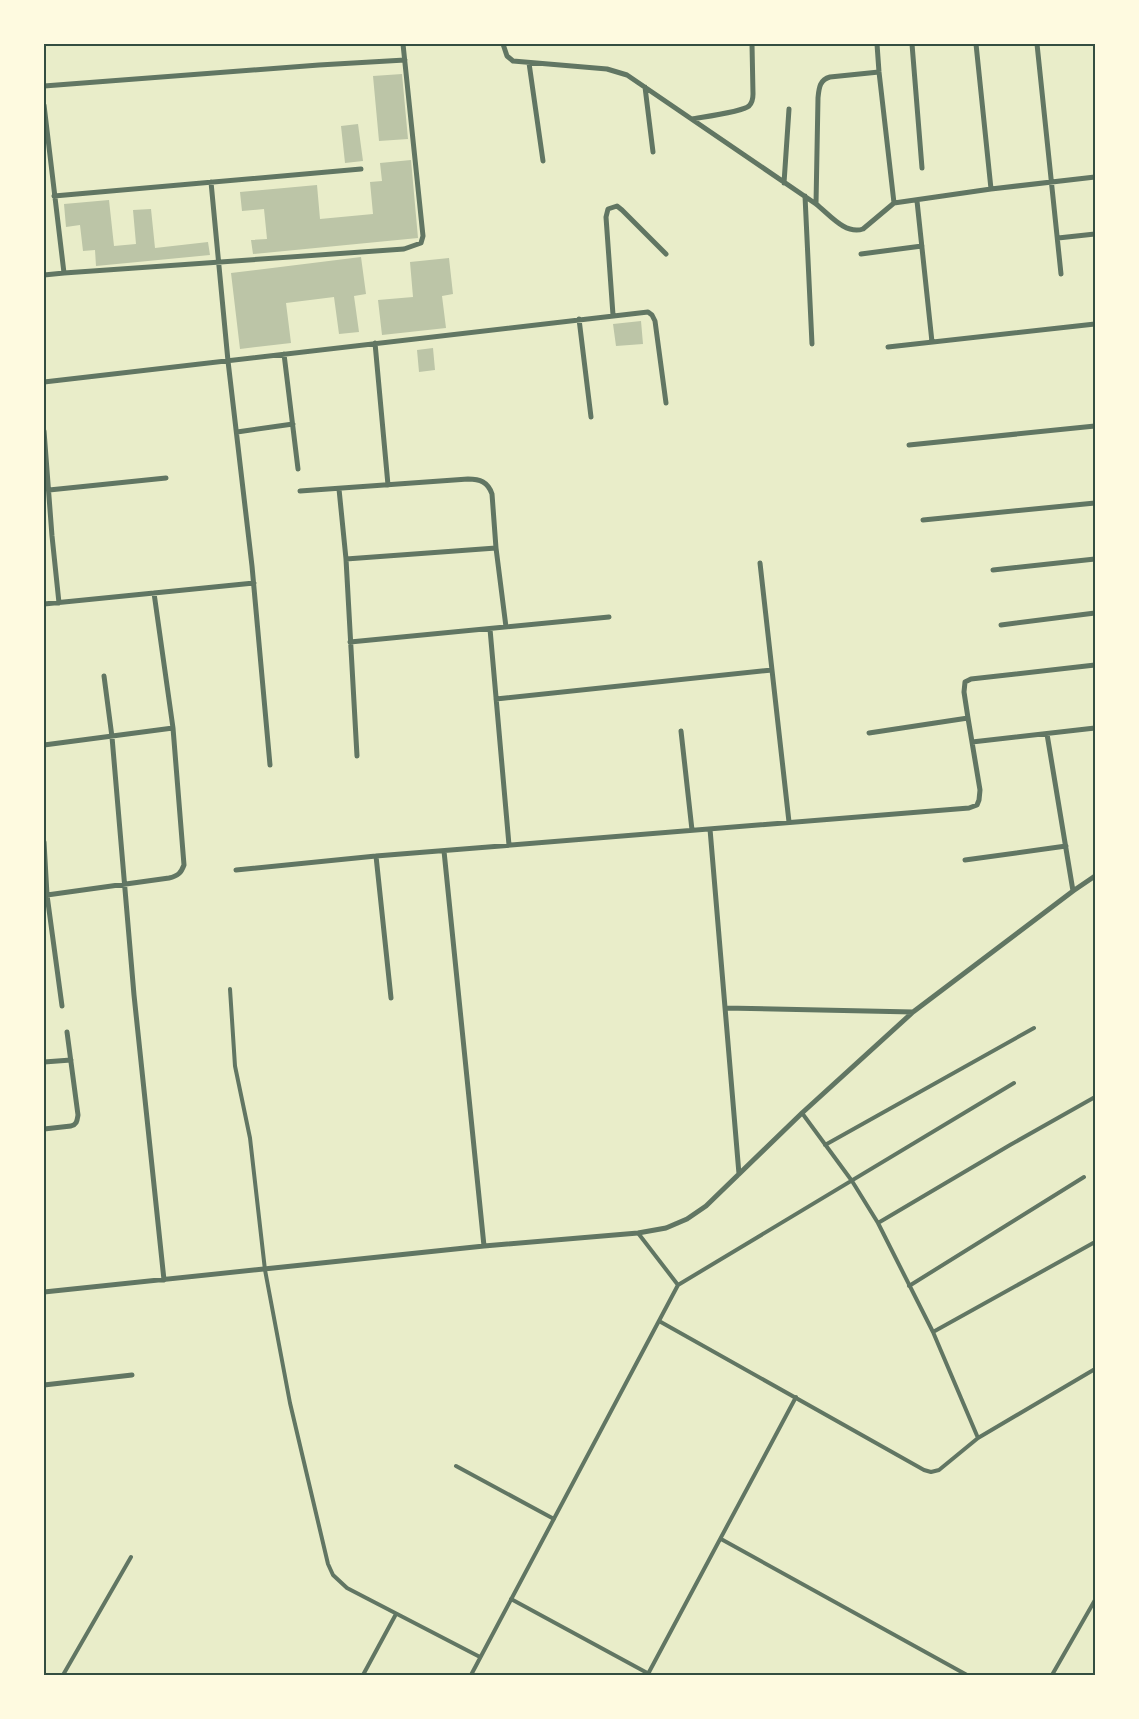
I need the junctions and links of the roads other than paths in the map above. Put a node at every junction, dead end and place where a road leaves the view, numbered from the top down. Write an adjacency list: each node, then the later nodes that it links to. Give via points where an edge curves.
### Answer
1 (403, 44): 8 (street)
2 (503, 44): 9 (street, via 509,59)
3 (752, 44): 15 (street, via 753,94 749,106)
4 (877, 44): 10 (street)
5 (912, 44): 18 (street)
6 (976, 44): 24 (street)
7 (1037, 44): 22 (street)
8 (404, 60): 11 (street); 35 (street, via 423,236 421,243 404,249)
9 (530, 63): 12 (street, via 616,71); 17 (street)
10 (878, 72): 28 (street); 29 (street, via 821,82)
11 (44, 86)
12 (645, 87): 15 (street); 16 (street)
13 (44, 105): 25 (street)
14 (788, 109): 23 (street)
15 (692, 119): 23 (street)
16 (653, 152)
17 (543, 161)
18 (922, 168)
19 (361, 169): 21 (street)
20 (1095, 177): 22 (street)
21 (210, 182): 25 (street); 35 (street)
22 (1052, 182): 24 (street); 31 (street)
23 (784, 183): 26 (street)
24 (991, 189): 27 (street)
25 (54, 196): 36 (street)
26 (805, 196): 29 (street); 44 (street)
27 (917, 200): 28 (street); 32 (street)
28 (894, 203): 29 (street, via 857,231 846,228)
29 (816, 204)
30 (1095, 234): 31 (street)
31 (1058, 238): 37 (street)
32 (922, 246): 34 (street); 42 (street)
33 (666, 254): 39 (street, via 617,206 608,209)
34 (861, 254)
35 (219, 263): 36 (street); 47 (street)
36 (64, 273): 38 (street)
37 (1061, 274)
38 (44, 275)
39 (613, 315): 40 (street); 49 (street, via 640,312 652,315)
40 (579, 319): 43 (street); 50 (street)
41 (1095, 324): 42 (street)
42 (932, 342): 45 (street)
43 (375, 343): 46 (street); 58 (street)
44 (812, 344)
45 (888, 347)
46 (284, 354): 47 (street); 51 (street)
47 (228, 361): 48 (street); 54 (street)
48 (44, 382)
49 (666, 403)
50 (592, 417)
51 (293, 424): 54 (street); 56 (street)
52 (1095, 426): 55 (street)
53 (44, 431): 60 (street)
54 (237, 432): 71 (street)
55 (909, 445)
56 (298, 469)
57 (166, 478): 60 (street)
58 (388, 485): 59 (street); 66 (street, via 468,479 483,481 492,491)
59 (339, 489): 61 (street); 67 (street)
60 (49, 490): 64 (street)
61 (300, 491)
62 (1095, 503): 63 (street)
63 (923, 520)
64 (52, 536): 65 (street); 73 (street)
65 (44, 537)
66 (496, 548): 67 (street); 78 (street)
67 (346, 559): 80 (street)
68 (1095, 559): 70 (street)
69 (760, 563): 82 (street)
70 (993, 570)
71 (254, 583): 72 (street); 95 (street)
72 (154, 593): 73 (street); 86 (street)
73 (60, 603): 74 (street)
74 (44, 604)
75 (1095, 614): 77 (street)
76 (609, 617): 78 (street)
77 (1001, 626)
78 (506, 627): 79 (street)
79 (490, 629): 80 (street); 84 (street)
80 (350, 642): 94 (street)
81 (1095, 665): 85 (street, via 968,679 964,692)
82 (772, 670): 84 (street); 96 (street)
83 (104, 676): 91 (street)
84 (496, 700): 100 (street)
85 (968, 718): 89 (street); 92 (street)
86 (173, 728): 91 (street); 107 (street, via 184,865 177,876)
87 (1095, 728): 90 (street)
88 (681, 731): 98 (street)
89 (868, 733)
90 (1047, 734): 92 (street); 101 (street)
91 (112, 737): 93 (street); 107 (street)
92 (972, 742): 96 (street, via 980,790 977,805 963,810)
93 (44, 745)
94 (357, 756)
95 (270, 765)
96 (789, 822): 97 (street)
97 (710, 829): 98 (street); 113 (street)
98 (692, 830): 100 (street)
99 (44, 842): 109 (street)
100 (509, 845): 102 (street)
101 (1066, 846): 104 (street); 108 (street)
102 (444, 851): 103 (street); 130 (street)
103 (376, 856): 105 (street); 111 (street)
104 (965, 860)
105 (236, 870)
106 (1095, 876): 108 (street)
107 (124, 884): 109 (street); 132 (street)
108 (1073, 891): 114 (street)
109 (47, 895): 112 (street)
110 (230, 989): 131 (lane, via 236,1066 250,1138)
111 (391, 998)
112 (62, 1006)
113 (725, 1008): 114 (street); 124 (street)
114 (913, 1012): 121 (street)
115 (1034, 1028): 123 (lane)
116 (67, 1032): 117 (street)
117 (71, 1060): 118 (street); 122 (street, via 77,1121 71,1126)
118 (44, 1062)
119 (1014, 1083): 126 (lane)
120 (1095, 1097): 127 (lane)
121 (802, 1113): 123 (lane); 124 (street)
122 (44, 1129)
123 (825, 1144): 126 (lane)
124 (739, 1174): 128 (street, via 706,1206 687,1219 666,1228)
125 (1084, 1177): 134 (lane)
126 (852, 1181): 127 (lane); 133 (lane)
127 (878, 1223): 134 (lane)
128 (638, 1233): 130 (street); 133 (lane)
129 (1095, 1242): 137 (lane)
130 (484, 1246): 131 (street)
131 (265, 1270): 132 (street); 149 (lane, via 290,1403 328,1564 333,1575 346,1588)
132 (164, 1280): 135 (street)
133 (678, 1286): 136 (lane)
134 (909, 1286): 137 (lane)
135 (44, 1292)
136 (658, 1321): 141 (lane); 144 (lane)
137 (933, 1332): 142 (lane)
138 (1095, 1369): 142 (lane)
139 (132, 1375): 140 (street)
140 (44, 1385)
141 (796, 1397): 142 (lane, via 931,1472 949,1464); 145 (lane)
142 (978, 1438)
143 (456, 1466): 144 (lane)
144 (554, 1519): 147 (lane)
145 (721, 1539): 151 (lane); 155 (lane)
146 (131, 1556): 152 (lane)
147 (511, 1598): 150 (lane); 151 (lane)
148 (1095, 1600): 156 (lane)
149 (396, 1614): 150 (lane); 153 (lane)
150 (480, 1657): 154 (lane)
151 (650, 1674)
152 (63, 1675)
153 (363, 1675)
154 (471, 1675)
155 (967, 1675)
156 (1052, 1675)

